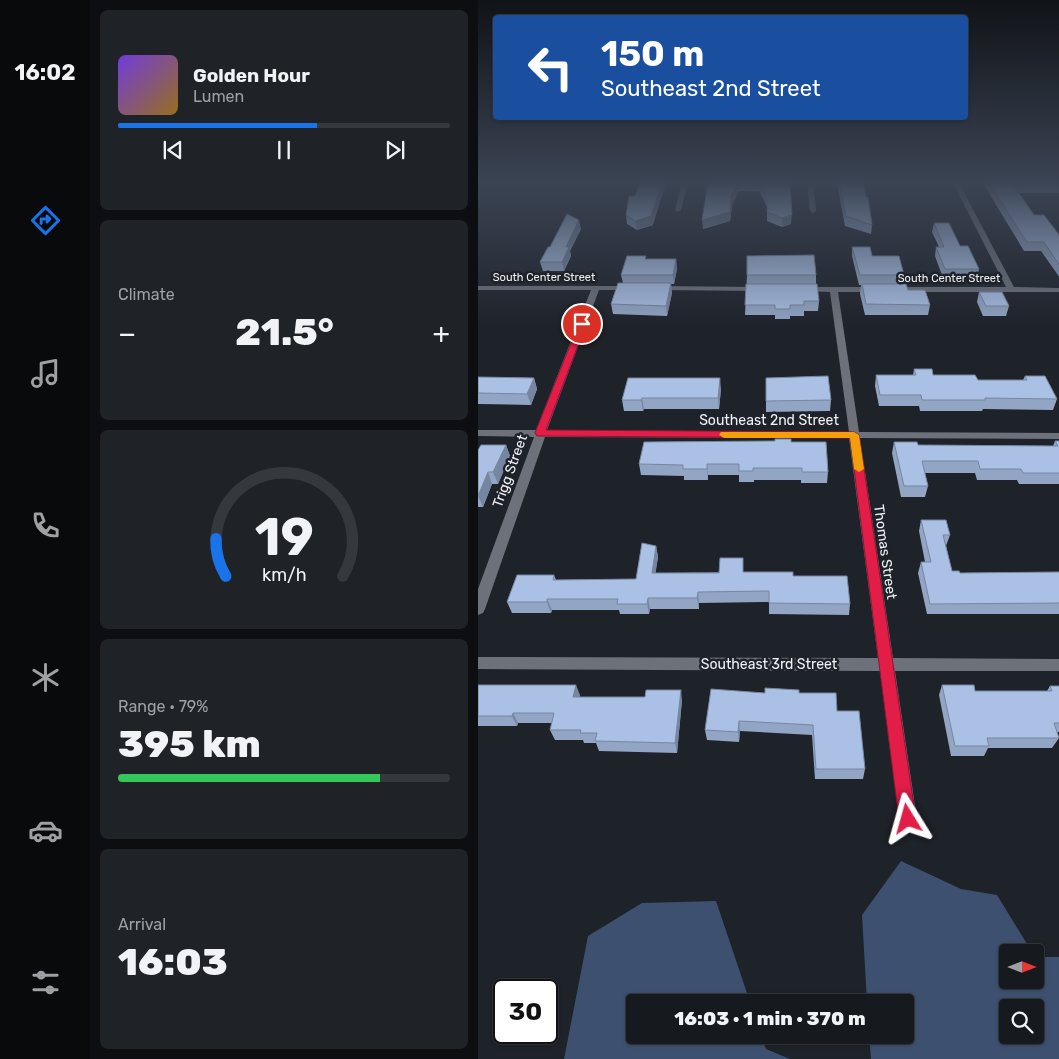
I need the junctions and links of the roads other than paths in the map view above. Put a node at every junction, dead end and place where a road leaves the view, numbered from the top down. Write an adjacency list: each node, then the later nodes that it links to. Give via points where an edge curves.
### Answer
1 (981, 232): 7 (street)
2 (478, 288): 3 (street, South Center Street)
3 (596, 288): 4 (street, South Center Street); 10 (street, Trigg Street)
4 (774, 289)
5 (794, 289): 6 (street, South Center Street)
6 (834, 289): 7 (street, South Center Street); 11 (street, Thomas Street)
7 (1011, 290): 8 (street, South Center Street)
8 (1060, 290)
9 (478, 433): 10 (street, Southeast 2nd Street)
10 (540, 433): 11 (street, Southeast 2nd Street); 13 (street, Trigg Street)
11 (854, 435): 12 (street, Southeast 2nd Street); 15 (street, Thomas Street)
12 (1060, 436)
13 (478, 609)
14 (478, 663): 15 (street, Southeast 3rd Street)
15 (886, 664): 16 (street, Southeast 3rd Street); 17 (street, Thomas Street)
16 (1060, 664)
17 (908, 819)

